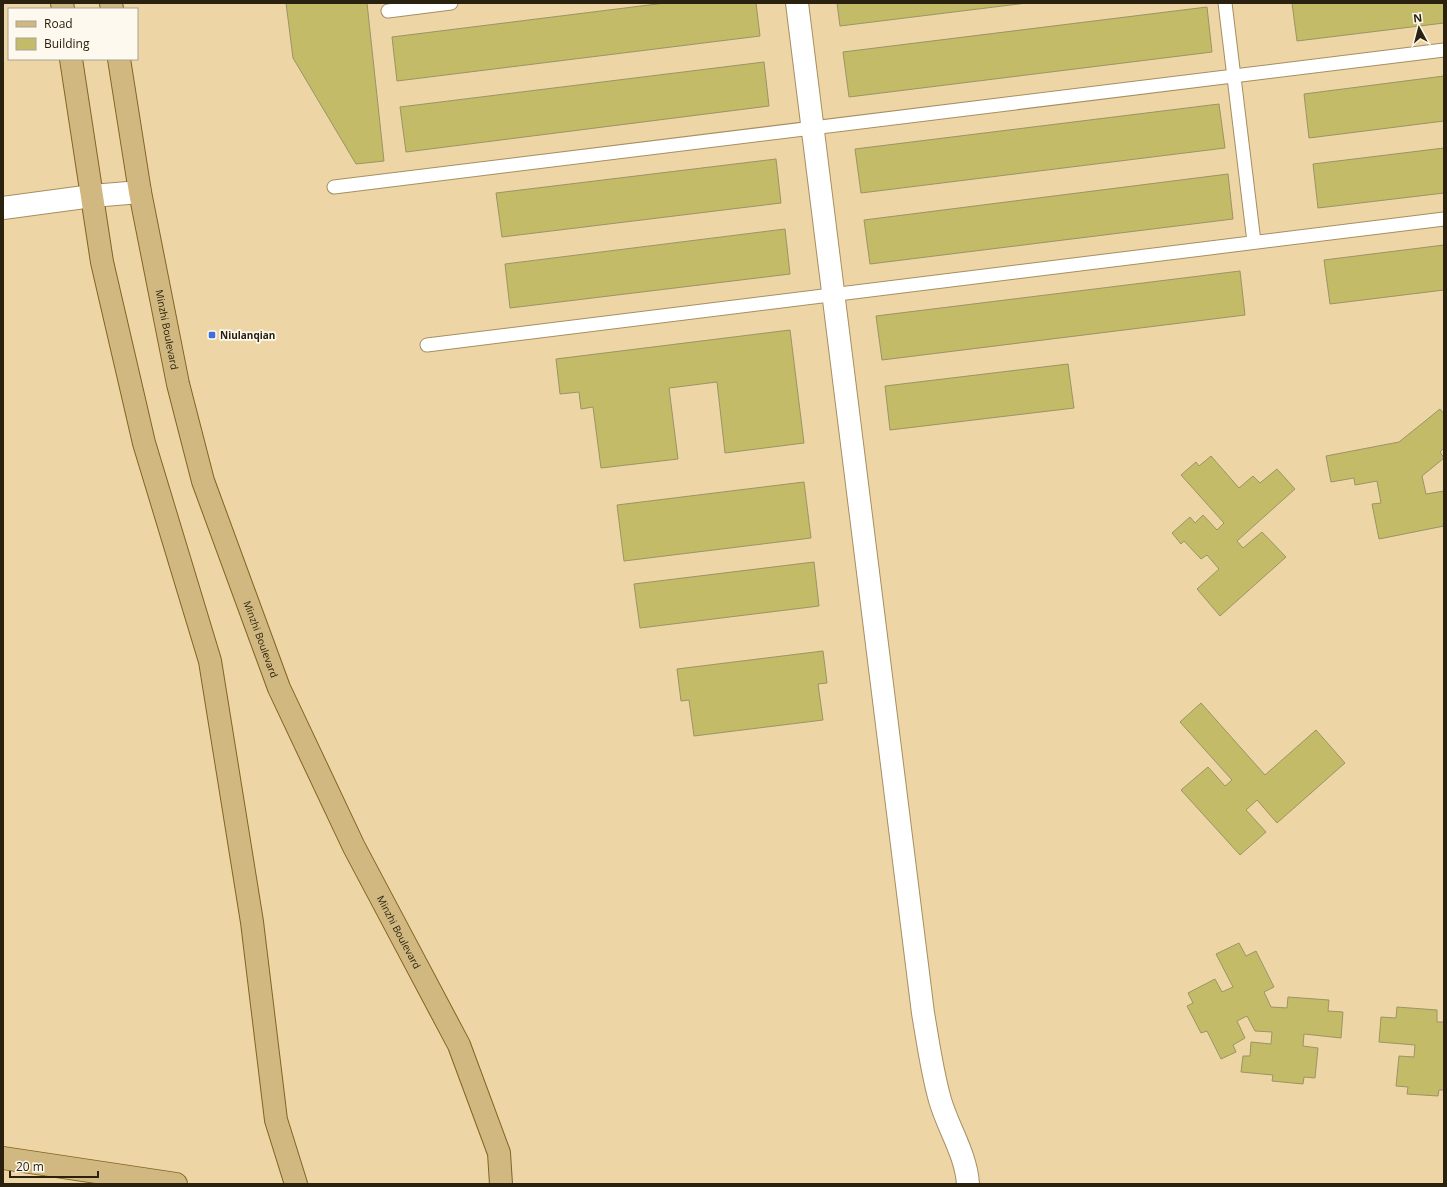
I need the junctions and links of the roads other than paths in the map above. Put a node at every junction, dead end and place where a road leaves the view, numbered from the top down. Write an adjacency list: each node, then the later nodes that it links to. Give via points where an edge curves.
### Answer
1 (451, 3): 4 (lane)
2 (797, 3): 9 (street)
3 (1225, 3): 8 (lane)
4 (388, 11)
5 (1444, 50): 8 (lane)
6 (71, 60): 12 (main road)
7 (119, 60): 11 (main road, Minzhi Boulevard)
8 (1234, 76): 9 (lane); 15 (lane)
9 (812, 128): 10 (lane); 16 (street)
10 (334, 187)
11 (140, 192): 12 (street); 21 (main road, Minzhi Boulevard, via 178,384 204,481 279,688 354,847 459,1046 499,1153)
12 (92, 196): 13 (street); 20 (main road, via 102,262 144,443 210,661 252,922 276,1120)
13 (3, 208)
14 (1444, 219): 15 (lane)
15 (1254, 242): 16 (lane)
16 (833, 294): 17 (lane); 22 (street, via 923,1013 941,1101 963,1159)
17 (427, 345)
18 (3, 1158): 19 (main road)
19 (176, 1184)
20 (296, 1184)
21 (501, 1184)
22 (968, 1184)

